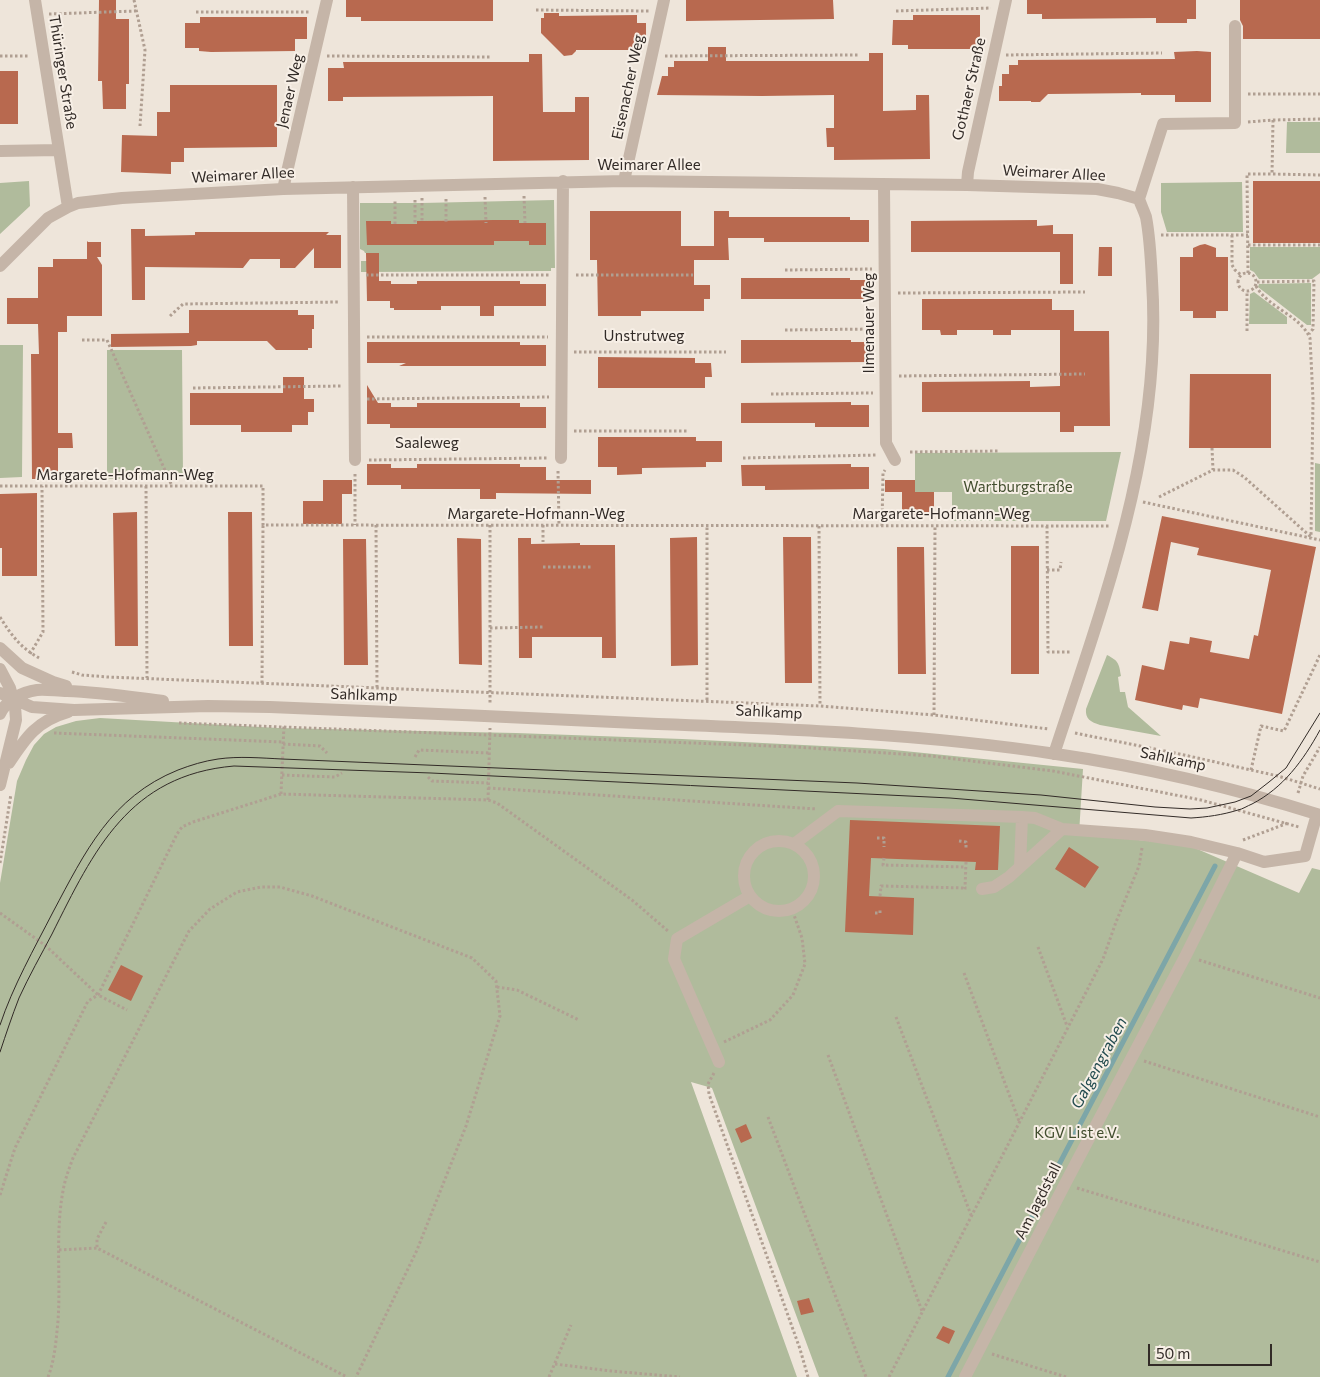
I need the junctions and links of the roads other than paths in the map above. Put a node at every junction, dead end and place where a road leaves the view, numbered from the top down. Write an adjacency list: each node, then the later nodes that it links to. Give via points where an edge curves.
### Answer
1 (35, 0): 6 (street, Thüringer Straße)
2 (1005, 4): 11 (street, Gothaer Straße)
3 (663, 5): 9 (street, Eisenacher Weg)
4 (326, 6): 13 (street, Jenaer Weg)
5 (1235, 26): 14 (street, via 1235,124 1163,124)
6 (59, 150): 7 (street, Thüringer Straße); 15 (street, Thüringer Straße)
7 (0, 151)
8 (563, 181): 9 (street, Weimarer Allee); 12 (street, Weimarer Allee); 17 (street)
9 (624, 181): 10 (street, Weimarer Allee)
10 (884, 184): 11 (street, Weimarer Allee); 18 (street, Ilmenauer Weg, via 886,443)
11 (967, 185): 14 (street, Weimarer Allee, via 1097,189)
12 (353, 187): 13 (street, Weimarer Allee); 19 (street)
13 (284, 188): 15 (street, Weimarer Allee, via 122,198)
14 (1139, 199): 28 (street, via 1148,235 1153,292 1150,394 1132,500)
15 (68, 207): 16 (street, Weimarer Allee, via 48,218)
16 (0, 266)
17 (561, 458)
18 (893, 458)
19 (355, 460)
20 (0, 648): 22 (street, Sahlkamp, via 22,668)
21 (0, 669): 24 (street)
22 (86, 692): 24 (street, Sahlkamp, via 39,690); 25 (street, Sahlkamp)
23 (0, 693): 24 (street, Sahlkamp)
24 (13, 698): 26 (street, Sahlkamp, via 32,707); 27 (street); 29 (street, via 16,727)
25 (208, 706): 26 (street, Sahlkamp); 28 (street, Sahlkamp, via 832,732)
26 (74, 710): 29 (street, Sahlkamp, via 54,716 26,737)
27 (0, 714)
28 (1054, 754): 30 (street, Sahlkamp, via 1206,783)
29 (5, 783)
30 (1318, 815): 34 (street, via 1305,856 1264,862)
31 (1022, 818): 32 (street, via 1035,818); 33 (street, via 838,811); 35 (street)
32 (1062, 829): 34 (street, via 1144,835); 35 (street)
33 (794, 844): 37 (street, via 771,842 752,853 744,874); 37 (street, via 810,859 814,870 814,882 803,903 781,912 769,910)
34 (1237, 853): 39 (street, Am Jagdstall)
35 (1020, 867): 36 (street, via 994,887)
36 (982, 889)
37 (750, 896): 38 (street, via 678,939 674,959)
38 (720, 1062)
39 (965, 1377)

